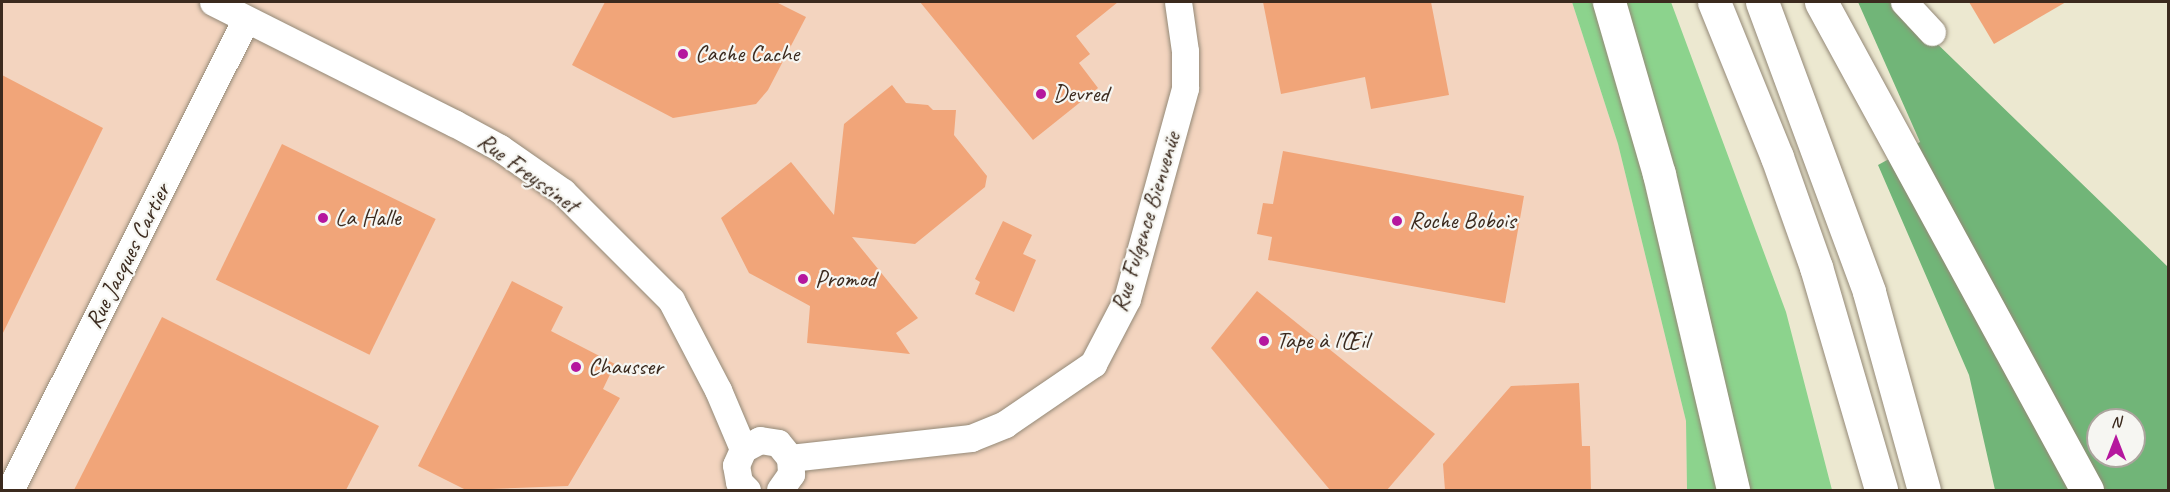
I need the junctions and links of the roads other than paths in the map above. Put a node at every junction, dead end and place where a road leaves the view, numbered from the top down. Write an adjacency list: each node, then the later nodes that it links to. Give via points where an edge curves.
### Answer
1 (213, 2): 8 (street, Rue Freyssinet)
2 (1178, 2): 11 (street, Rue Fulgence Bienvenüe, via 1185,51 1185,88 1127,299 1093,364 1005,424 971,438)
3 (1609, 2): 15 (highway, via 1659,174)
4 (1714, 2): 16 (highway, via 1816,267)
5 (1762, 2): 17 (highway, via 1869,292)
6 (1821, 2): 18 (highway)
7 (1904, 2): 9 (street)
8 (245, 21): 10 (street, Rue Freyssinet, via 454,123 500,148 563,192 671,300 718,390); 12 (street, Rue Jacques Cartier)
9 (1932, 32)
10 (743, 449): 11 (street, via 769,440 778,443); 13 (street, via 736,474)
11 (790, 458): 14 (street, via 791,474)
12 (10, 490)
13 (747, 490)
14 (780, 490)
15 (1733, 490)
16 (1881, 490)
17 (1924, 490)
18 (2087, 490)

